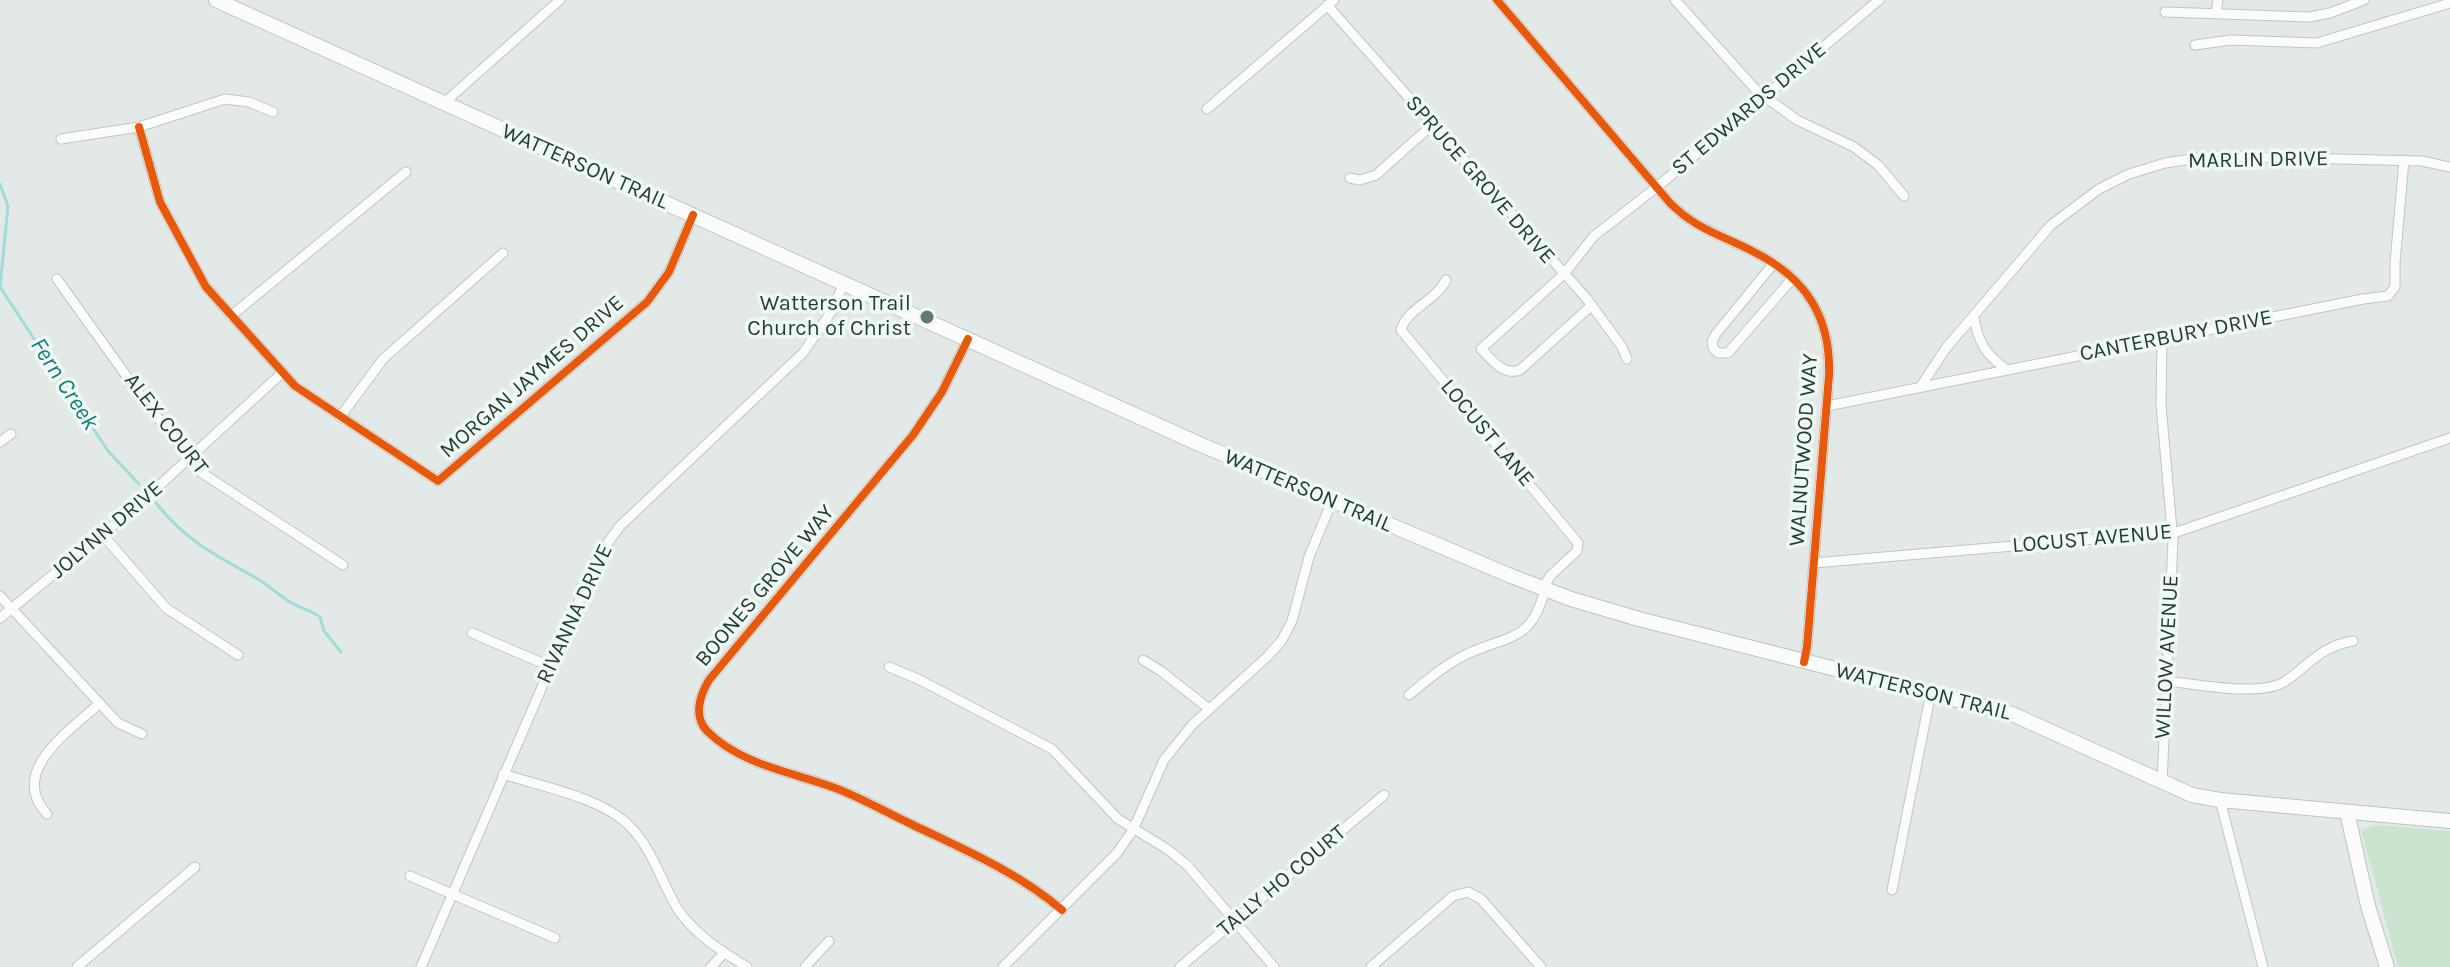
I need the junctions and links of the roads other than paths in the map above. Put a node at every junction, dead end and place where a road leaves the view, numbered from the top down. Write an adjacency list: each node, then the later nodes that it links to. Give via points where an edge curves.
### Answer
1 (216, 0): 15 (main road, WATTERSON TRAIL)
2 (560, 0): 15 (street)
3 (1497, 0): 25 (street, WALNUTWOOD WAY)
4 (1675, 0): 14 (street)
5 (1879, 0): 14 (street, ST EDWARDS DRIVE)
6 (2218, 0): 12 (street)
7 (2364, 0): 12 (street, via 2309,17)
8 (1330, 3): 16 (street); 18 (street, SPRUCE GROVE DRIVE)
9 (2450, 3): 10 (street)
10 (2431, 4): 13 (street, via 2317,43 2231,40)
11 (2165, 12): 12 (street)
12 (2216, 14)
13 (2195, 45)
14 (1763, 96): 25 (street, ST EDWARDS DRIVE); 26 (street, via 1797,120 1854,147)
15 (444, 103): 27 (main road, WATTERSON TRAIL)
16 (1207, 109)
17 (273, 112): 19 (street, via 225,99)
18 (1432, 125): 24 (street, via 1376,175); 30 (street, SPRUCE GROVE DRIVE)
19 (139, 127): 20 (street); 36 (street, MORGAN JAYMES DRIVE, via 160,202 206,287)
20 (61, 139)
21 (2404, 160): 22 (street, MARLIN DRIVE); 37 (street, MARLIN DRIVE, via 2213,156 2129,174 2051,225); 38 (street, CANTERBURY DRIVE, via 2391,295)
22 (2450, 167)
23 (406, 172): 36 (street)
24 (1350, 178)
25 (1657, 187): 29 (street, WALNUTWOOD WAY, via 1693,224); 30 (street, ST EDWARDS DRIVE, via 1594,236)
26 (1904, 196)
27 (693, 215): 34 (main road, WATTERSON TRAIL); 45 (street, MORGAN JAYMES DRIVE, via 669,272 647,302 438,481)
28 (503, 253): 45 (street, via 383,359)
29 (1774, 263): 32 (street, WALNUTWOOD WAY); 32 (street, via 1716,334 1712,341 1718,353 1733,350)
30 (1564, 274): 35 (street, SPRUCE GROVE DRIVE); 35 (street, ST EDWARDS DRIVE, via 1481,349 1513,373)
31 (57, 279): 49 (street, ALEX COURT)
32 (1792, 279): 44 (street, WALNUTWOOD WAY, via 1818,309 1826,330)
33 (1446, 280): 55 (street, LOCUST LANE, via 1401,330 1578,543)
34 (844, 283): 39 (main road, WATTERSON TRAIL); 64 (street, RIVANNA DRIVE, via 803,353 611,537)
35 (1592, 305): 40 (street, SPRUCE GROVE DRIVE)
36 (231, 316): 42 (street, MORGAN JAYMES DRIVE)
37 (1974, 317): 41 (street, via 1980,344); 43 (street, MARLIN DRIVE)
38 (2162, 338): 41 (street, CANTERBURY DRIVE); 51 (street, WILLOW AVENUE, via 2161,405)
39 (968, 339): 50 (main road, WATTERSON TRAIL); 84 (street, BOONES GROVE WAY, via 913,435 709,680 700,717 730,749 862,800 1008,871)
40 (1627, 359)
41 (2006, 369): 43 (street, CANTERBURY DRIVE)
42 (282, 373): 45 (street, MORGAN JAYMES DRIVE); 49 (street, JOLYNN DRIVE)
43 (1921, 386): 44 (street, CANTERBURY DRIVE)
44 (1827, 406): 53 (street, WALNUTWOOD WAY)
45 (340, 417)
46 (11, 434): 48 (street)
47 (2450, 438): 51 (street, LOCUST AVENUE)
48 (0, 442)
49 (190, 459): 52 (street, JOLYNN DRIVE); 54 (street, ALEX COURT, via 216,485)
50 (1332, 501): 55 (main road, WATTERSON TRAIL); 70 (street, via 1287,631 1268,656)
51 (2173, 533): 53 (street, LOCUST AVENUE); 66 (street, WILLOW AVENUE)
52 (102, 534): 57 (street, JOLYNN DRIVE); 61 (street, via 166,608)
53 (1814, 563): 63 (street, WALNUTWOOD WAY)
54 (343, 565)
55 (1544, 589): 63 (main road, WATTERSON TRAIL); 68 (street, via 1541,607 1518,635 1461,657)
56 (0, 596): 57 (street)
57 (12, 609): 58 (street, JOLYNN DRIVE); 69 (street)
58 (0, 618)
59 (472, 633): 64 (street)
60 (2353, 641): 66 (street, via 2329,647 2283,682 2265,688)
61 (238, 655)
62 (1143, 660): 70 (street)
63 (1804, 662): 67 (main road, WATTERSON TRAIL)
64 (549, 666): 72 (street, RIVANNA DRIVE)
65 (889, 667): 79 (street, via 1052,749)
66 (2167, 681): 73 (street, WILLOW AVENUE)
67 (1931, 692): 73 (main road, WATTERSON TRAIL, via 2028,720); 82 (street)
68 (1409, 695)
69 (100, 703): 71 (street, via 118,723); 77 (street, via 37,767 34,790)
70 (1208, 708): 79 (street, via 1164,760)
71 (142, 734)
72 (503, 774): 83 (street, RIVANNA DRIVE); 88 (street, via 597,805 624,821 646,848 679,910)
73 (2162, 783): 75 (main road, WATTERSON TRAIL)
74 (1384, 795): 85 (street, TALLY HO COURT)
75 (2220, 800): 76 (main road, WATTERSON TRAIL); 99 (street)
76 (2347, 812): 78 (main road, WATTERSON TRAIL); 100 (main road)
77 (47, 814)
78 (2450, 821)
79 (1133, 830): 84 (street); 85 (street, via 1187,865)
80 (195, 867): 90 (street)
81 (410, 876): 83 (street)
82 (1892, 890)
83 (452, 894): 86 (street); 91 (street, RIVANNA DRIVE)
84 (1062, 910): 95 (street)
85 (1235, 920): 96 (street, TALLY HO COURT); 97 (street)
86 (555, 938)
87 (829, 941): 94 (street)
88 (724, 953): 92 (street); 93 (street)
89 (1373, 966): 98 (street, via 1463,892 1481,899)
90 (77, 967)
91 (421, 967)
92 (711, 967)
93 (747, 967)
94 (805, 967)
95 (1003, 967)
96 (1180, 967)
97 (1274, 967)
98 (1541, 967)
99 (2263, 967)
100 (2387, 967)

